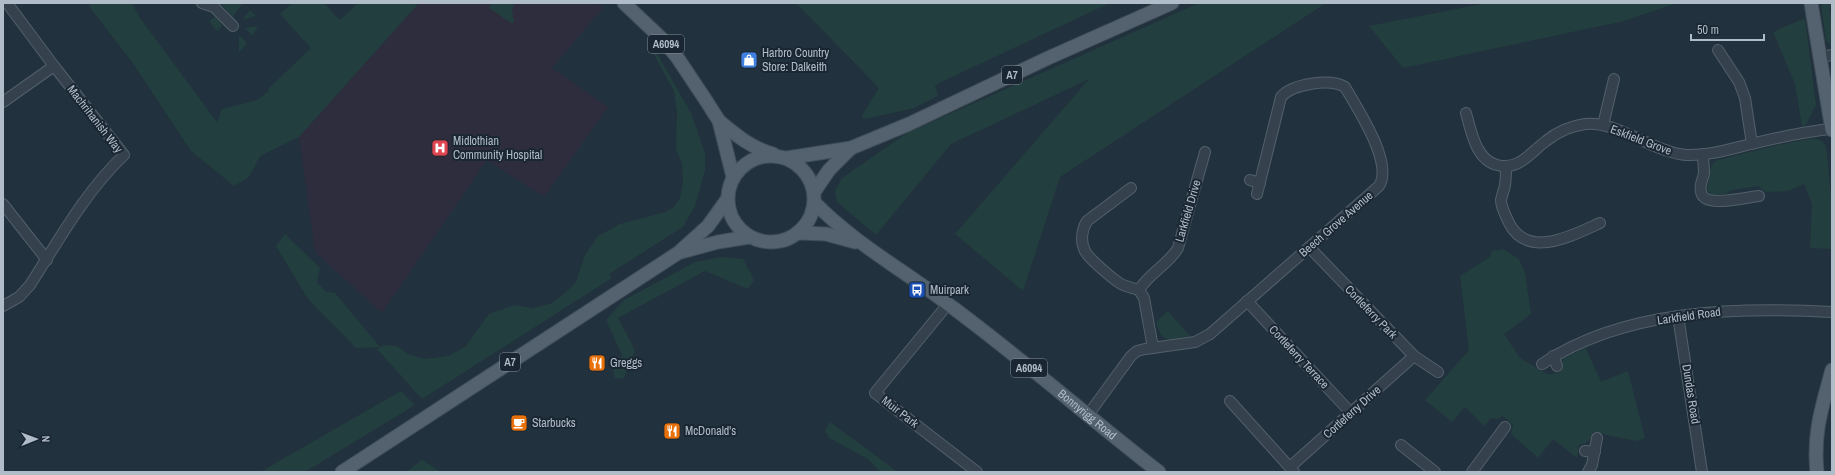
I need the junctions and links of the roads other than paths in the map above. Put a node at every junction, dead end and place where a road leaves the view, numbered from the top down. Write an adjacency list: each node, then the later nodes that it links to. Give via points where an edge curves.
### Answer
1 (7, 3): 9 (street, Machrihanish Way)
2 (202, 3): 6 (street, via 214,8)
3 (624, 3): 13 (main road, A6094, via 677,57)
4 (1172, 3): 17 (main road, A7, via 909,124)
5 (1811, 3): 8 (main road)
6 (233, 26)
7 (1718, 50): 16 (street, via 1739,82 1745,98)
8 (1826, 56): 15 (main road)
9 (54, 66): 11 (street); 37 (street, Machrihanish Way, via 124,155 88,194)
10 (1614, 79): 14 (street, Eskfield Grove)
11 (3, 102)
12 (1466, 113): 21 (street, via 1479,151 1488,162)
13 (718, 121): 20 (main road, A6094, via 754,147); 22 (main road, A6094)
14 (1603, 126): 19 (street, Eskfield Grove, via 1667,151 1686,155); 21 (street, Eskfield Grove, via 1590,123 1561,132 1546,141 1524,161)
15 (1832, 129): 16 (street, Eskfield Grove)
16 (1752, 144): 19 (street, Eskfield Grove)
17 (851, 148): 20 (main road, A7); 28 (main road, A7, via 829,170)
18 (1204, 152): 38 (street, Larkfield Drive, via 1178,248 1169,260 1144,281)
19 (1703, 154): 27 (street, via 1704,174 1700,184 1701,194 1705,198 1714,202)
20 (781, 157): 22 (main road, via 765,156 751,161); 28 (main road, via 800,167 806,174)
21 (1506, 166): 31 (street, via 1501,200 1503,212 1512,230 1523,238 1533,243 1547,242 1566,238)
22 (732, 177): 29 (main road)
23 (1250, 180): 24 (street)
24 (1260, 183): 26 (street, Beech Grove Avenue); 35 (street, Beech Grove Avenue, via 1281,97 1290,90 1327,82 1338,83 1344,87 1372,132 1384,175 1379,186)
25 (1131, 188): 38 (street, via 1087,221 1082,238 1084,250 1089,256 1120,283)
26 (1257, 194)
27 (1759, 196)
28 (814, 198): 32 (main road, via 810,220); 34 (main road, Bonnyrigg Road / A6094, via 832,221)
29 (726, 201): 33 (main road, via 737,226); 36 (main road, A7, via 708,226)
30 (3, 204): 37 (street)
31 (1600, 223)
32 (799, 233): 33 (main road, via 788,240 774,243); 34 (main road, Bonnyrigg Road / A6094, via 826,234)
33 (750, 237): 36 (main road, A7, via 718,242)
34 (860, 243): 40 (main road, Bonnyrigg Road / A6094)
35 (1309, 247): 39 (street, Beech Grove Avenue); 45 (street, Cortleferry Park)
36 (678, 253): 58 (main road, A7)
37 (47, 260): 41 (street, Machrihanish Way, via 30,286 19,297)
38 (1139, 290): 44 (street, via 1144,298)
39 (1247, 301): 44 (street, Beech Grove Avenue, via 1203,339); 50 (street, Cortleferry Terrace)
40 (948, 304): 51 (main road, Bonnyrigg Road / A6094); 59 (street, Muir Park, via 875,392)
41 (3, 306)
42 (1832, 312): 43 (street, Larkfield Road, via 1770,309)
43 (1678, 316): 46 (street, Larkfield Road, via 1581,341 1555,361); 64 (street, Dundas Road)
44 (1153, 348): 51 (street, Beech Grove Avenue, via 1137,351 1131,356)
45 (1414, 356): 48 (street, Cortleferry Park); 50 (street, Cortleferry Drive)
46 (1542, 364)
47 (1832, 370): 65 (main road, via 1815,440)
48 (1438, 372)
49 (1230, 401): 57 (street, via 1235,413)
50 (1351, 413): 57 (street, Cortleferry Drive)
51 (1088, 415): 60 (main road, Bonnyrigg Road / A6094)
52 (1505, 427): 62 (street)
53 (1597, 438): 56 (street)
54 (1405, 445): 61 (street)
55 (1584, 451): 56 (street)
56 (1595, 452): 63 (street)
57 (1292, 469)
58 (342, 472)
59 (977, 472)
60 (1159, 472)
61 (1435, 472)
62 (1472, 472)
63 (1588, 472)
64 (1702, 472)
65 (1817, 472)

